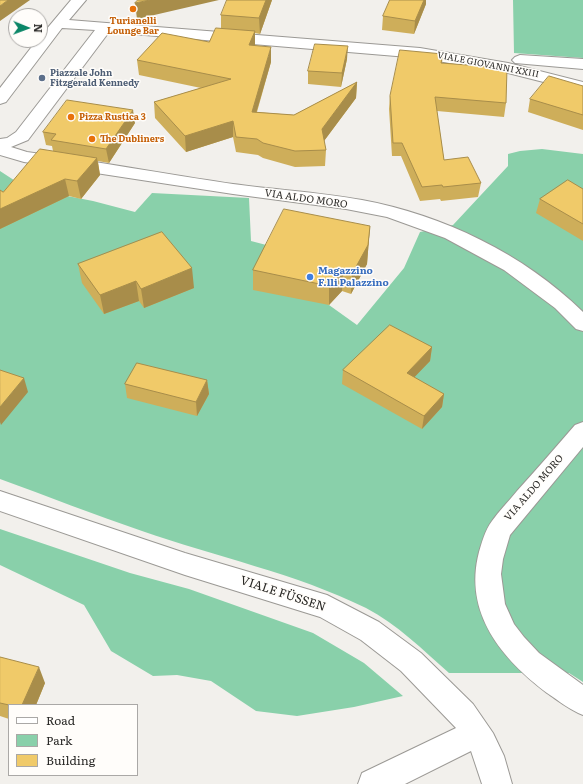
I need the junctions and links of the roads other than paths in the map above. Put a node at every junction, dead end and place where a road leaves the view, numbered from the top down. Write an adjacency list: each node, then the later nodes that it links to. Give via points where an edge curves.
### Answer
1 (79, 0): 2 (street)
2 (58, 23): 3 (street, VIALE GIOVANNI XXIII); 7 (street)
3 (105, 27): 4 (street, VIALE GIOVANNI XXIII); 8 (street, via 22,136 12,142)
4 (420, 53): 5 (street); 6 (street, VIALE GIOVANNI XXIII, via 508,68)
5 (583, 64)
6 (583, 87)
7 (0, 99)
8 (0, 144)
9 (0, 148): 10 (street, VIA ALDO MORO, via 24,157 363,206 400,215 472,244 494,256 550,294)
10 (583, 324)
11 (583, 431): 13 (street, VIA ALDO MORO, via 500,529 490,555 488,569 490,599 505,634 532,663)
12 (0, 501): 14 (street, VIALE FÜSSEN, via 185,564 327,607 370,631 411,662 451,701)
13 (583, 702)
14 (477, 733): 15 (street); 16 (street, VIALE FÜSSEN, via 489,756)
15 (373, 784)
16 (497, 784)

